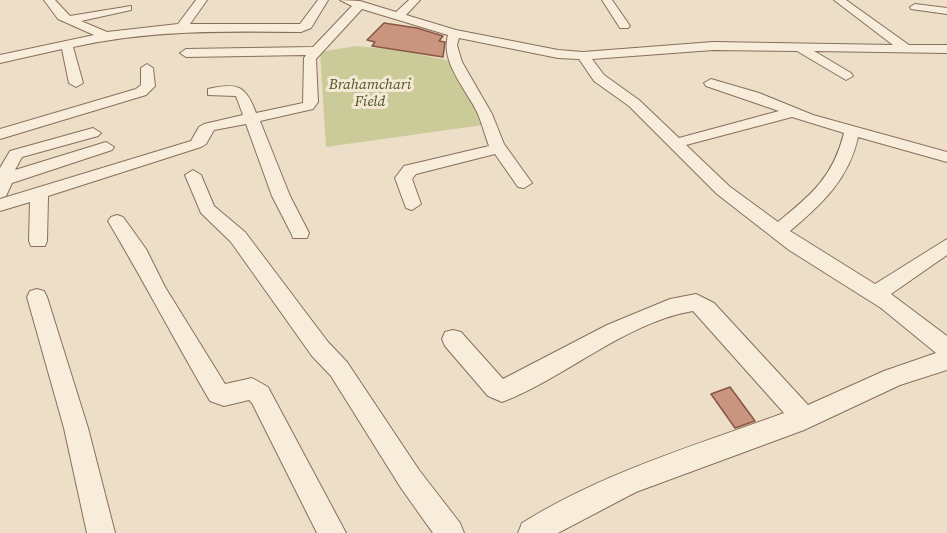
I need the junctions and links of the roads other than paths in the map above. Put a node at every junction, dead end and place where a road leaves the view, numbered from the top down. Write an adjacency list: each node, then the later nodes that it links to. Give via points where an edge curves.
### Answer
1 (49, 0): 12 (street)
2 (202, 0): 14 (street)
3 (323, 0): 15 (street, via 307,26)
4 (415, 0): 11 (street)
5 (607, 0): 13 (street)
6 (839, 0): 21 (street)
7 (352, 2): 11 (street); 17 (street)
8 (915, 7): 10 (street)
9 (128, 8): 12 (street)
10 (947, 10)
11 (399, 15): 16 (street)
12 (69, 20): 18 (street)
13 (624, 26)
14 (182, 27): 15 (street); 18 (street)
15 (301, 28): 17 (street)
16 (454, 33): 25 (street, via 542,52); 39 (street, via 456,62)
17 (333, 34): 23 (street)
18 (106, 36): 19 (street)
19 (67, 46): 26 (street); 29 (street)
20 (802, 48): 21 (street); 25 (street, via 713,46); 28 (street)
21 (907, 49): 22 (street)
22 (947, 49)
23 (314, 51): 24 (street); 33 (street, via 308,64 310,104)
24 (186, 53)
25 (583, 56): 48 (street, via 599,78 634,103 723,190)
26 (0, 59)
27 (147, 68): 36 (street, via 148,86 141,92)
28 (846, 76)
29 (76, 83)
30 (711, 83): 32 (street)
31 (213, 92): 33 (street, via 240,92)
32 (792, 112): 34 (street); 37 (street)
33 (251, 117): 44 (street, via 206,129 196,144); 49 (street, via 281,196)
34 (852, 130): 40 (street); 48 (street, via 838,177)
35 (93, 133): 43 (street, via 16,154)
36 (0, 134)
37 (681, 142)
38 (106, 147): 43 (street)
39 (499, 148): 42 (street); 45 (street, via 410,170 403,178)
40 (947, 157)
41 (193, 175): 60 (street, via 207,209 238,237 339,369)
42 (524, 183)
43 (2, 185)
44 (39, 192): 46 (street); 50 (street)
45 (412, 204)
46 (0, 205)
47 (117, 221): 59 (street, via 218,393 252,389 260,395)
48 (777, 232): 52 (street)
49 (300, 233)
50 (38, 241)
51 (947, 246): 52 (street)
52 (875, 294): 55 (street)
53 (37, 297): 58 (street, via 76,428)
54 (453, 339): 57 (street, via 502,391 615,331 677,305 696,302 707,309)
55 (947, 349)
56 (947, 360): 57 (street)
57 (804, 418): 61 (street, via 674,462 566,509)
58 (101, 533)
59 (332, 533)
60 (450, 533)
61 (532, 533)

